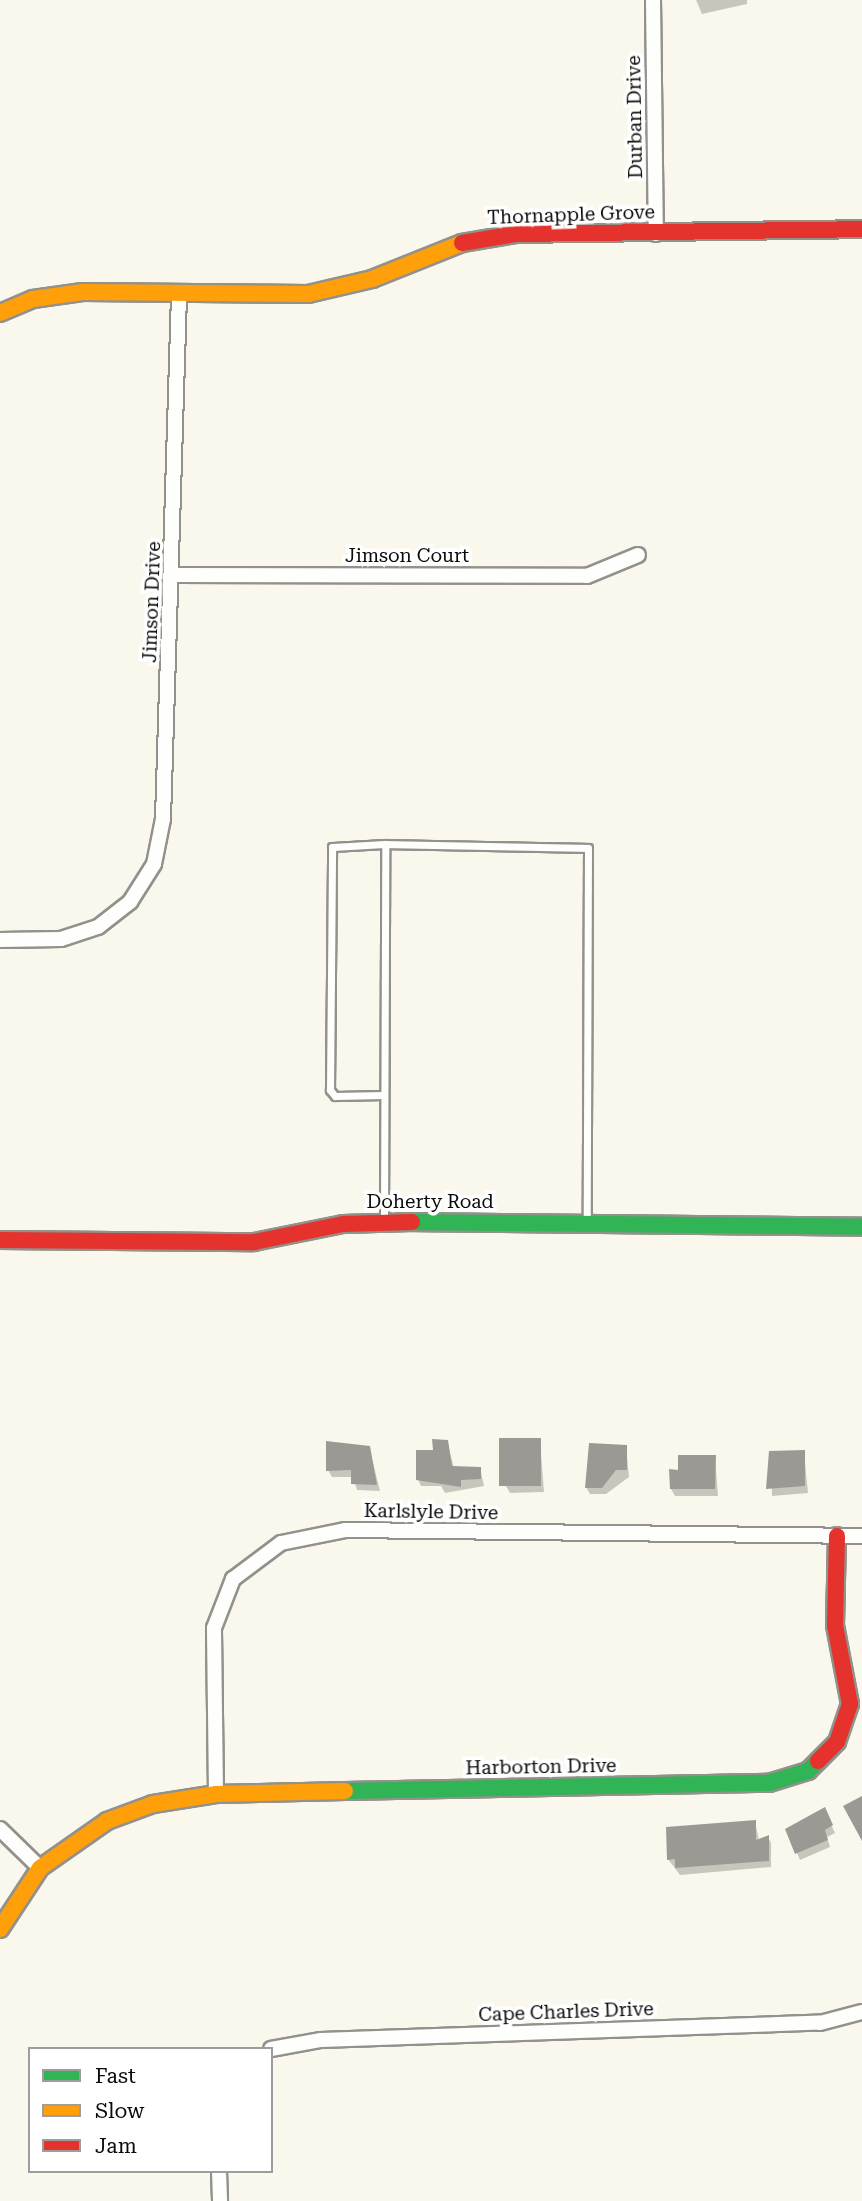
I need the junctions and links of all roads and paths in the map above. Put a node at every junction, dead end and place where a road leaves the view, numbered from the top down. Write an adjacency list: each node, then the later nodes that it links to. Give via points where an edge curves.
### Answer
1 (653, 0): 3 (street, Durban Drive)
2 (862, 229): 3 (street, Thornapple Grove)
3 (656, 234): 4 (street, Thornapple Grove, via 484,237 372,279 308,294)
4 (179, 294): 5 (street, Thornapple Grove, via 59,293); 7 (street, Jimson Drive)
5 (0, 313)
6 (638, 555): 7 (street, Jimson Court, via 587,576)
7 (173, 575): 9 (street, Jimson Drive, via 162,831 154,864 130,902 99,927 61,939)
8 (385, 844): 10 (lane); 10 (lane, via 332,847 330,1077 335,1096); 12 (lane, via 588,848)
9 (0, 940)
10 (384, 1095): 11 (lane)
11 (384, 1222): 12 (street, Doherty Road); 14 (street, Doherty Road, via 342,1224 254,1242)
12 (587, 1224): 13 (street, Doherty Road)
13 (862, 1227)
14 (0, 1240)
15 (837, 1536): 16 (street, Karlslyle Drive); 17 (street, Karlslyle Drive, via 345,1530 281,1543 233,1579 214,1628); 17 (street, Harborton Drive, via 835,1625 850,1704 837,1742 791,1779)
16 (862, 1536)
17 (216, 1794): 19 (street, Harborton Drive, via 153,1804 107,1821)
18 (0, 1829): 19 (street)
19 (40, 1868): 20 (street)
20 (0, 1929)
21 (862, 2012): 22 (street, Cape Charles Drive, via 820,2022 321,2040)
22 (273, 2049)
23 (219, 2173): 24 (street)
24 (219, 2201)

